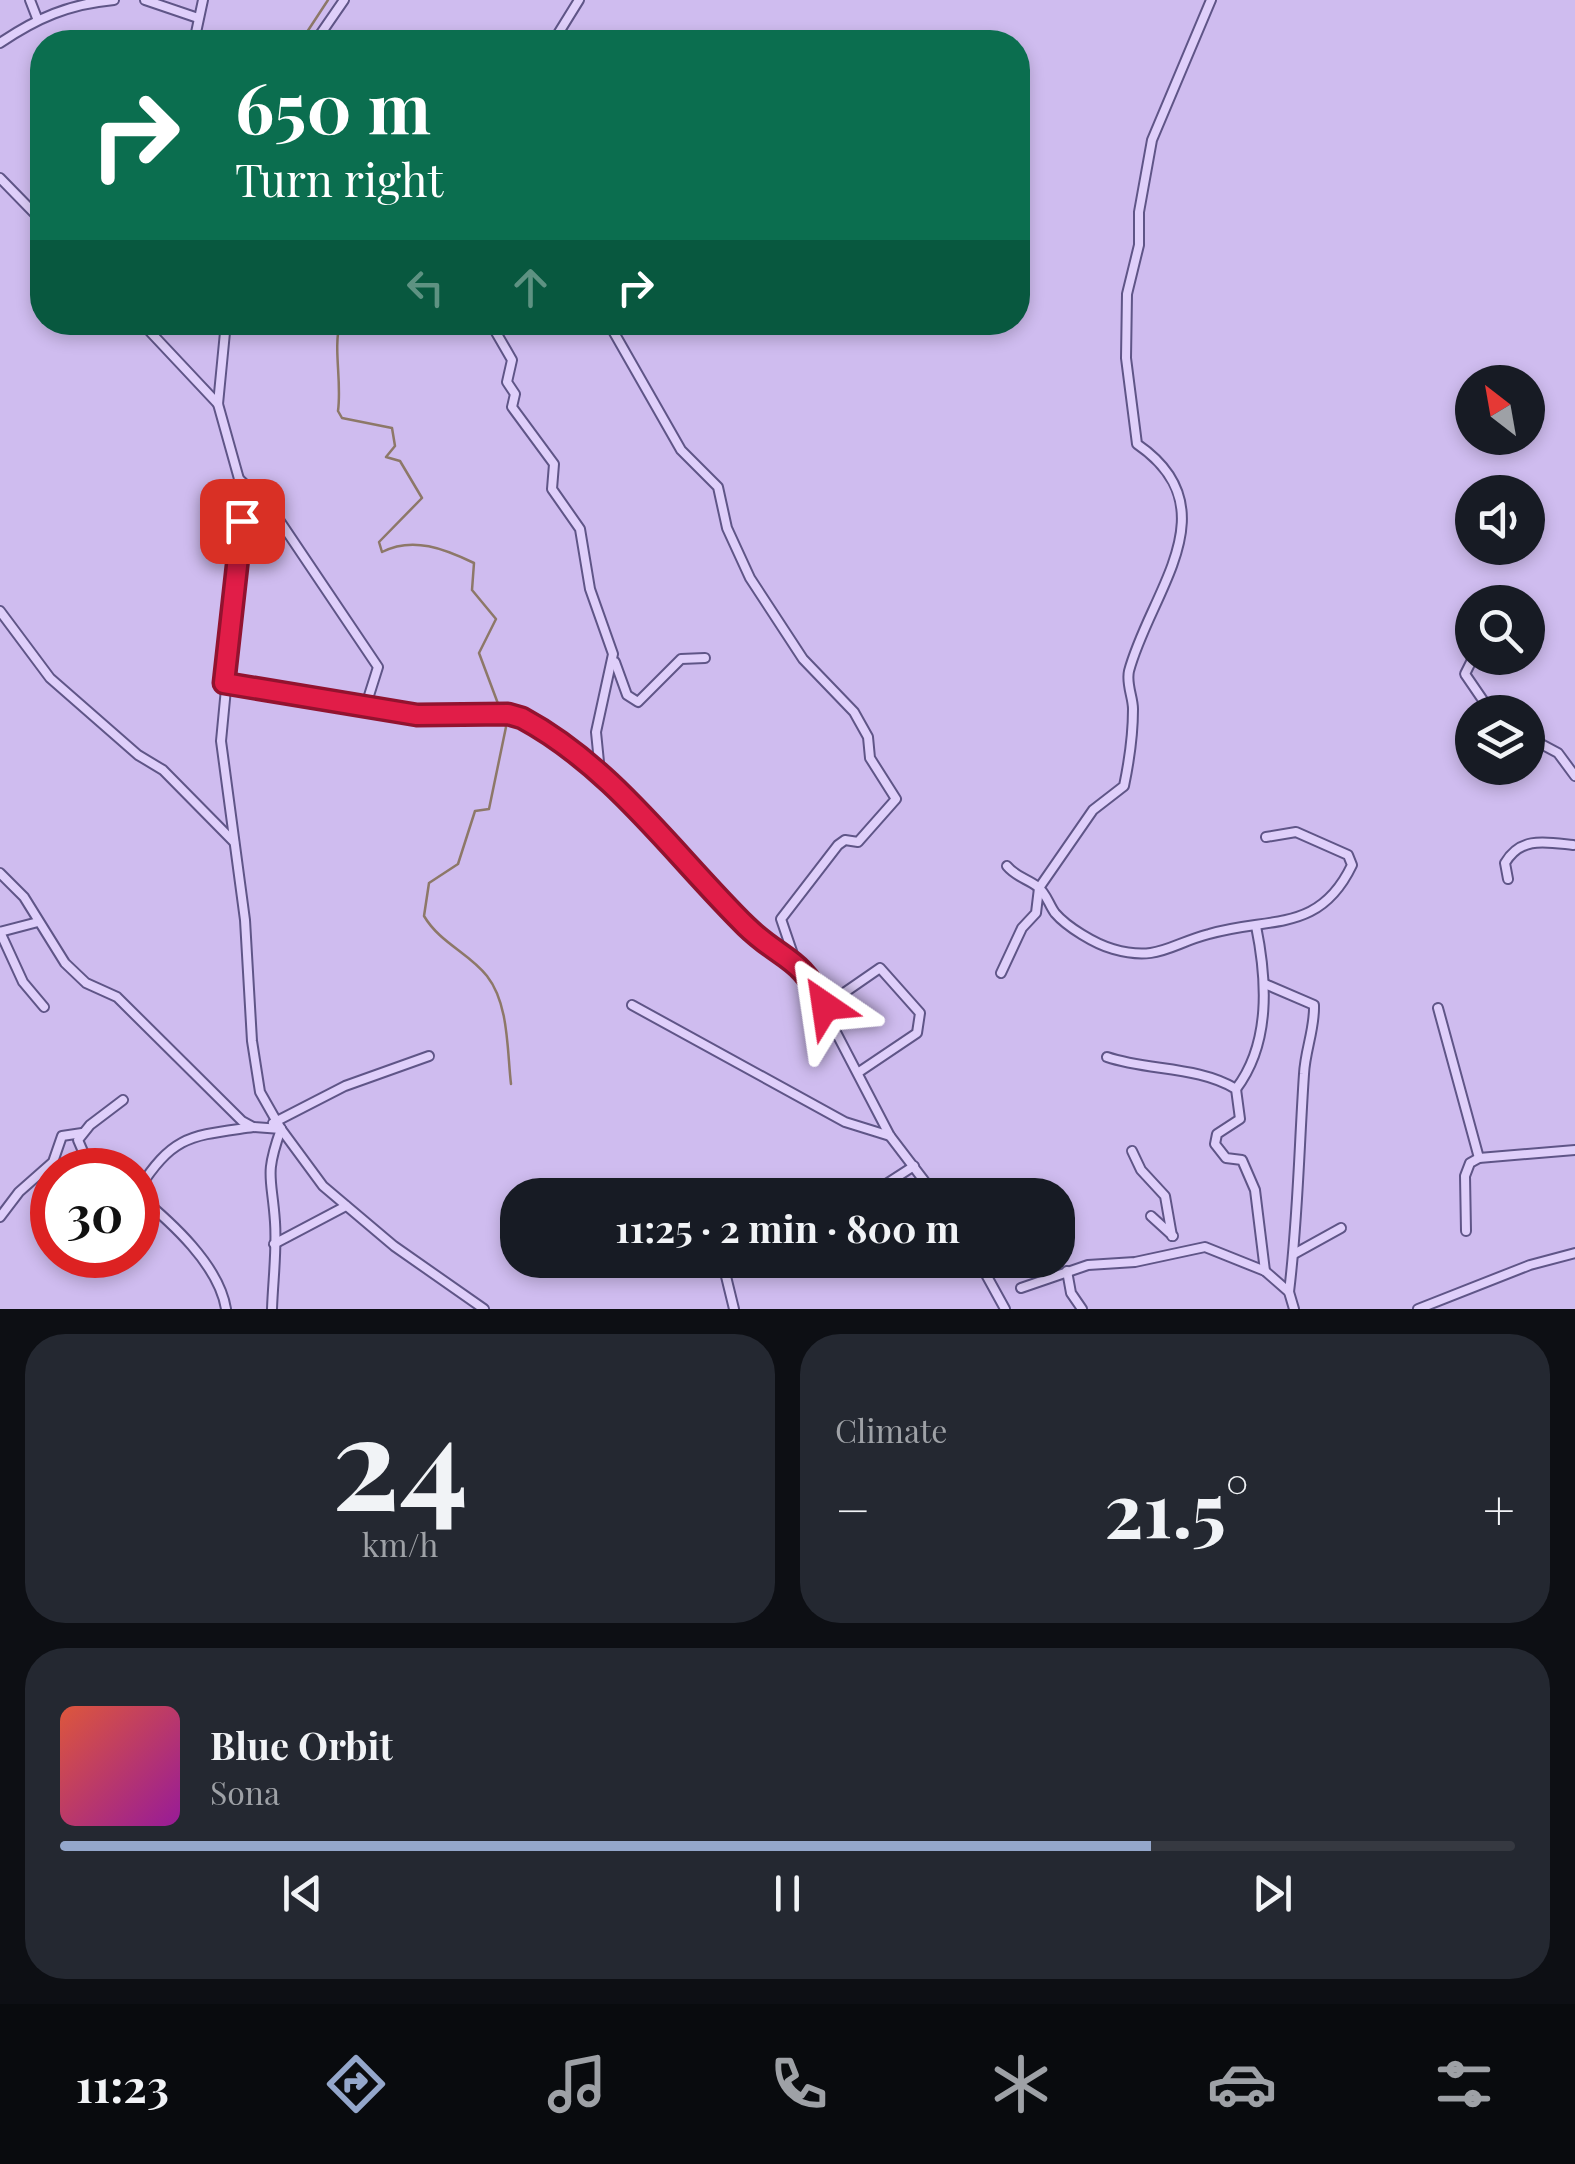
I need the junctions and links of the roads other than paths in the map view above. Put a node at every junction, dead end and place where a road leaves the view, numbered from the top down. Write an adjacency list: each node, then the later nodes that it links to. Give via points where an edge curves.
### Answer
1 (30, 0): 8 (street)
2 (114, 0): 8 (street, via 83,2)
3 (145, 0): 9 (street)
4 (203, 0): 9 (street)
5 (344, 0): 11 (street)
6 (578, 0): 12 (street)
7 (1210, 0): 37 (street, via 1152,140 1127,294 1126,358 1137,444 1169,470 1184,516 1177,553 1128,676 1133,708 1124,786 1093,810)
8 (36, 18): 13 (street)
9 (198, 18): 10 (street)
10 (196, 30)
11 (323, 30)
12 (561, 30)
13 (0, 44)
14 (0, 178): 15 (street)
15 (30, 208)
16 (152, 335): 20 (street)
17 (225, 335): 20 (street)
18 (498, 335): 24 (street, via 512,360 512,406 552,462 552,489 580,529 590,589)
19 (615, 335): 41 (street, via 681,450 718,487 733,546 750,578 803,659 854,712 868,737 870,758 896,799 858,842 838,845 781,919)
20 (218, 404): 21 (street)
21 (238, 478): 25 (street, via 242,521); 26 (street, via 271,508 378,667)
22 (0, 611): 31 (street, via 50,678 163,770)
23 (705, 658): 24 (street, via 681,660 638,702 627,695)
24 (614, 662): 28 (street, via 596,732)
25 (224, 683): 26 (street); 31 (street, via 220,741)
26 (366, 705): 28 (street, via 417,715 504,715 539,727)
27 (1545, 746): 29 (street)
28 (600, 772): 41 (street, via 744,924)
29 (1575, 776)
30 (1266, 837): 39 (street, via 1296,832 1348,855 1352,865 1328,902 1298,918)
31 (234, 842): 53 (street, via 252,1041 260,1092)
32 (1574, 844): 33 (street); 36 (street, via 1522,845 1505,863)
33 (1575, 856)
34 (1007, 866): 37 (street)
35 (0, 873): 38 (street)
36 (1508, 878)
37 (1039, 888): 39 (street, via 1058,916 1112,949 1150,956 1206,934); 42 (street, via 1036,913)
38 (38, 922): 40 (street); 54 (street, via 86,983 117,997)
39 (1256, 926): 43 (street)
40 (0, 932): 46 (street, via 23,982)
41 (795, 960): 45 (street)
42 (1001, 973)
43 (1265, 984): 51 (street, via 1253,1060); 75 (street, via 1314,1005 1304,1067)
44 (632, 1005): 56 (street, via 845,1122)
45 (825, 1006): 50 (street); 50 (street, via 880,968 920,1012 917,1032)
46 (44, 1007)
47 (1438, 1008): 60 (street)
48 (428, 1056): 53 (street, via 345,1086)
49 (1106, 1058): 51 (street)
50 (859, 1072): 56 (street)
51 (1236, 1089): 77 (street, via 1240,1119 1222,1128 1215,1144 1226,1158 1242,1160 1251,1175)
52 (123, 1100): 55 (street)
53 (278, 1125): 54 (street); 65 (street); 72 (street, via 268,1185)
54 (253, 1127): 61 (street, via 184,1138)
55 (82, 1133): 57 (street); 68 (street, via 62,1136 53,1162)
56 (890, 1136): 62 (street)
57 (78, 1148)
58 (1575, 1150): 60 (street)
59 (1132, 1151): 71 (street, via 1165,1196)
60 (1479, 1158): 70 (street, via 1465,1176)
61 (160, 1159)
62 (914, 1166): 63 (street); 64 (street)
63 (895, 1178)
64 (923, 1178)
65 (346, 1206): 72 (street); 86 (street)
66 (160, 1214): 84 (street, via 220,1286)
67 (1150, 1216): 71 (street)
68 (0, 1217)
69 (1341, 1228): 75 (street)
70 (1466, 1231)
71 (1172, 1236): 73 (street)
72 (274, 1244): 85 (street)
73 (1178, 1250): 76 (street); 77 (street, via 1205,1247)
74 (1575, 1253): 91 (street)
75 (1294, 1254): 83 (street)
76 (1075, 1269)
77 (1265, 1271): 83 (street)
78 (726, 1278): 87 (street)
79 (988, 1278): 88 (street)
80 (1049, 1278): 82 (street)
81 (1069, 1278): 89 (street)
82 (1021, 1288)
83 (1289, 1292): 90 (street)
84 (226, 1309)
85 (272, 1309)
86 (484, 1309)
87 (734, 1309)
88 (1006, 1309)
89 (1082, 1309)
90 (1294, 1309)
91 (1418, 1309)

